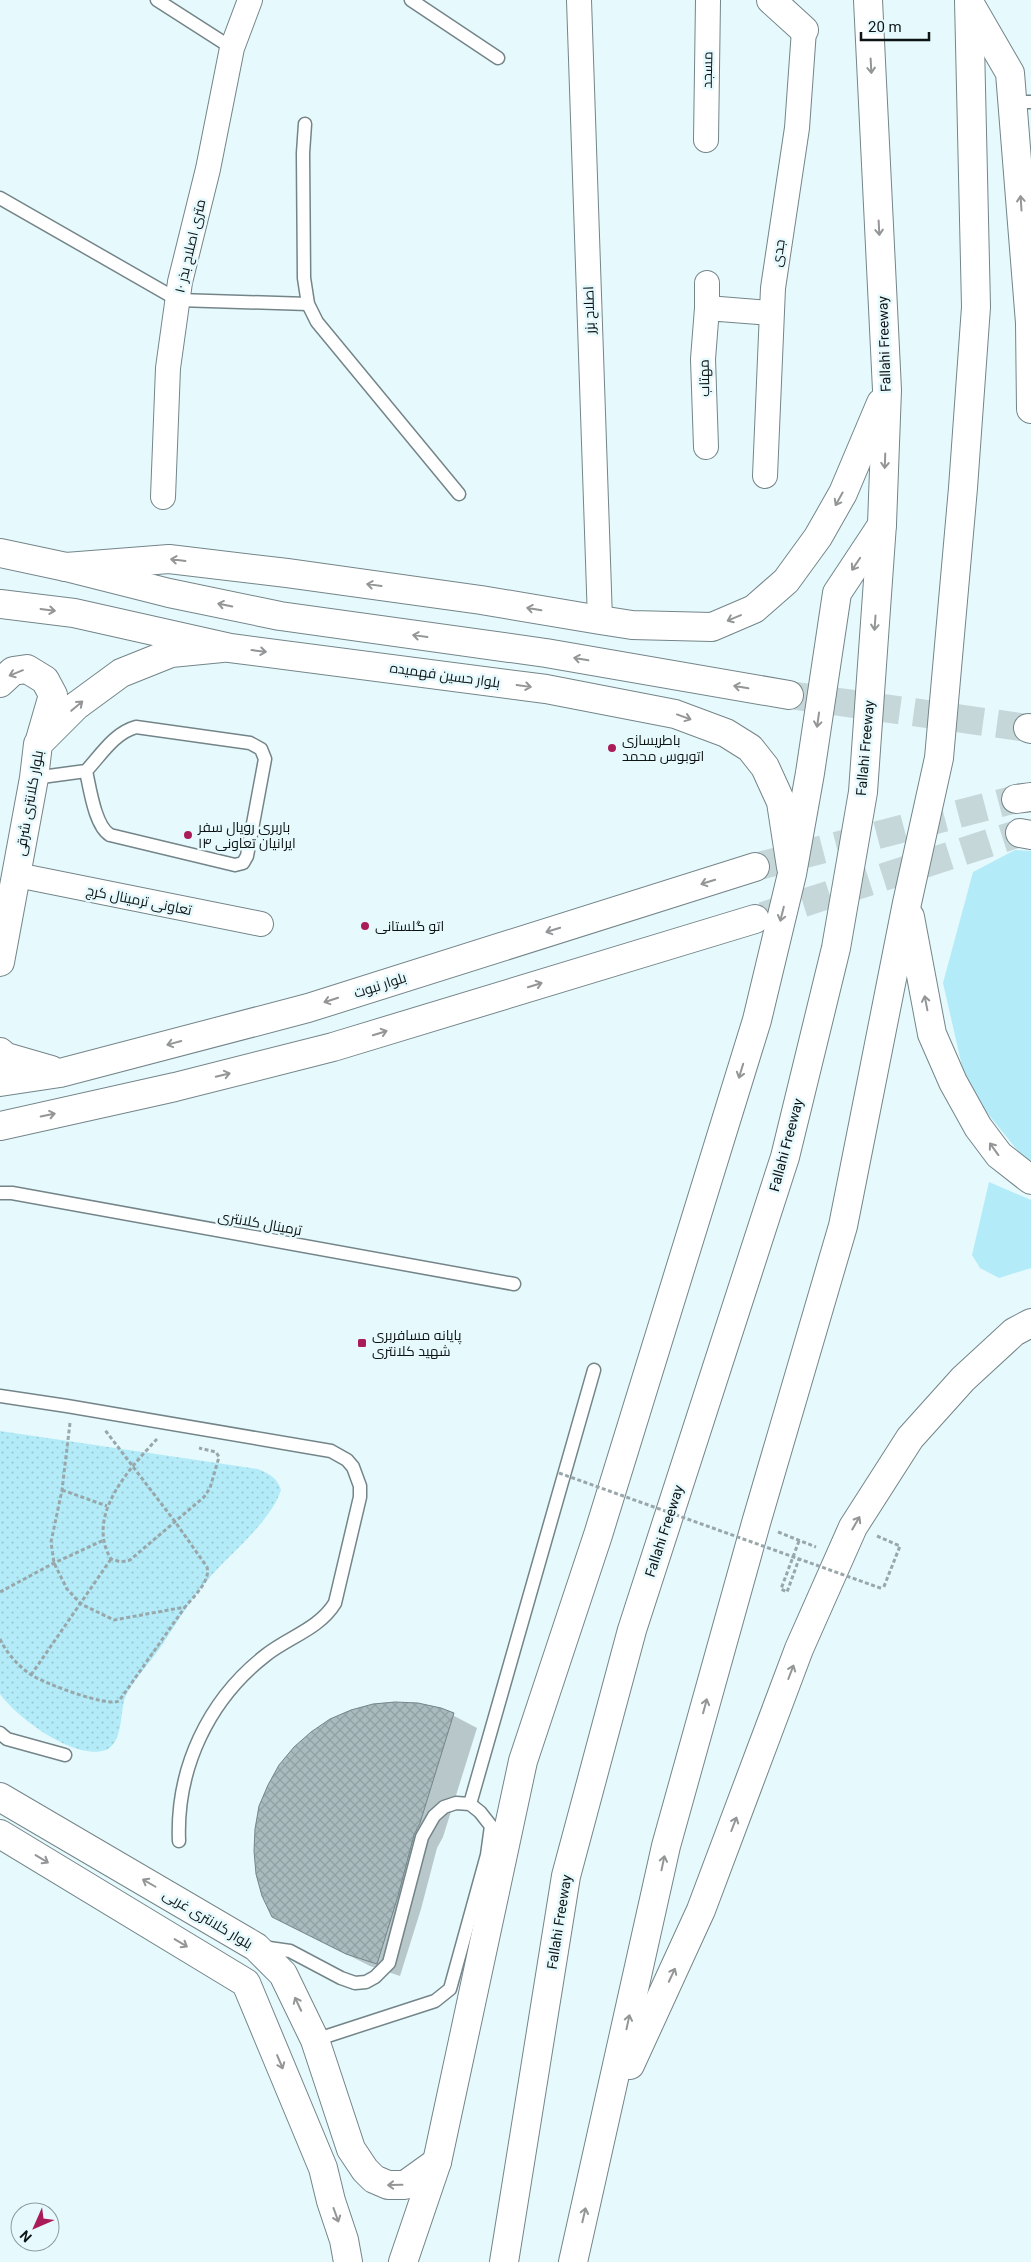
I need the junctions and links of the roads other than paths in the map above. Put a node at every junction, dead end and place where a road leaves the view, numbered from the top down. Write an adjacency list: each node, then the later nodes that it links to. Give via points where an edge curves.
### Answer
1 (157, 0): 10 (lane)
2 (250, 0): 10 (street, ۱۰ متری اصلاح بذر)
3 (411, 0): 11 (lane)
4 (579, 0): 31 (street, اصلاح بزر)
5 (708, 0): 14 (street, مسجد)
6 (771, 0): 9 (main road)
7 (868, 0): 21 (main road, Fallahi Freeway, one-way to 21)
8 (969, 2): 12 (main road, via 1010,73); 41 (main road, via 976,307 938,758)
9 (804, 30): 20 (street, جدی, via 797,128)
10 (232, 48): 17 (street, ۱۰ متری اصلاح بذر)
11 (498, 58)
12 (1022, 102): 22 (main road, one-way to 12)
13 (305, 124): 18 (lane, via 304,278)
14 (706, 140)
15 (0, 198): 17 (lane)
16 (707, 283): 19 (street, مهتاب)
17 (178, 300): 18 (lane); 26 (street, ۱۰ متری اصلاح بذر, via 168,368)
18 (308, 304): 25 (lane, via 317,322)
19 (707, 308): 20 (street); 23 (street, مهتاب, via 703,359)
20 (771, 313): 24 (street, جدی)
21 (887, 390): 27 (main road, Fallahi Freeway, one-way to 27); 31 (main road, one-way to 31, via 842,493 818,537 786,581 754,609 712,627)
22 (1031, 409)
23 (706, 447)
24 (766, 476)
25 (459, 494)
26 (163, 497)
27 (882, 524): 40 (main road, one-way to 40, via 837,593); 69 (main road, Fallahi Freeway, one-way to 69, via 863,792 836,948 784,1156 632,1630 566,1876)
28 (0, 553): 29 (main road)
29 (66, 567): 31 (main road, one-way to 29, via 288,573 169,560); 34 (main road, one-way to 29, via 546,653 280,616 169,594)
30 (0, 604): 32 (main road, بلوار حسین فهمیده, one-way to 32, via 74,613)
31 (600, 620)
32 (230, 648): 35 (main road, بلوار کلانتری شرقی, one-way to 32, via 76,706 121,673 171,653); 40 (main road, بلوار حسین فهمیده, one-way to 40, via 546,689 675,714 726,733 750,748 765,767 781,802)
33 (0, 683): 35 (main road, one-way to 33, via 53,695 45,680 27,669 13,671)
34 (789, 695)
35 (38, 744): 37 (main road, بلوار کلانتری شرقی)
36 (86, 771): 36 (lane, via 116,738 136,727 250,743 261,749 265,759 247,856 243,863 235,865 110,835 103,831 99,821); 37 (lane)
37 (34, 778): 39 (main road, بلوار کلانتری شرقی)
38 (755, 868): 46 (main road, بلوار نبوت, one-way to 46, via 308,1008)
39 (8, 874): 43 (street, تعاونی ترمینال کرج); 44 (main road, بلوار کلانتری شرقی)
40 (792, 874): 65 (main road, one-way to 65, via 757,1020 598,1535 524,1761)
41 (907, 903): 49 (main road, one-way to 41, via 999,1155 978,1127 953,1082 932,1034); 63 (main road, one-way to 41, via 666,1846 843,1226)
42 (754, 919): 48 (main road, one-way to 42, via 333,1047)
43 (261, 924)
44 (0, 962)
45 (0, 1052): 46 (main road, via 6,1057)
46 (60, 1073): 47 (main road, بلوار نبوت)
47 (0, 1082)
48 (0, 1126)
49 (1031, 1180)
50 (0, 1193): 51 (lane, ترمینال کلانتری)
51 (514, 1284)
52 (1031, 1323): 63 (main road, one-way to 52, via 701,1910 799,1649 853,1527 910,1438 963,1380 1014,1332)
53 (594, 1370): 58 (lane)
54 (0, 1396): 60 (lane, via 331,1451 347,1460 358,1475 360,1496 335,1603 319,1622 286,1641 246,1672 215,1710 201,1734 182,1786 178,1813)
55 (0, 1733): 56 (lane)
56 (65, 1755)
57 (0, 1797): 61 (main road, بلوار کلانتری غربی, one-way to 57)
58 (470, 1804): 61 (lane, via 444,1807 434,1816 422,1837 389,1963 375,1977 366,1982 355,1982 290,1951); 62 (lane, via 491,1826 450,1989 435,2001)
59 (0, 1834): 66 (main road, one-way to 66, via 246,1983)
60 (179, 1841)
61 (256, 1947): 62 (main road, بلوار کلانتری غربی, one-way to 61, via 283,1974)
62 (315, 2040): 64 (main road, بلوار کلانتری غربی)
63 (608, 2114): 70 (main road, one-way to 63)
64 (352, 2149): 65 (main road, بلوار کلانتری غربی, one-way to 64, via 405,2184 388,2185 374,2179); 66 (main road, via 354,2156 350,2170 343,2174 329,2173)
65 (437, 2162): 68 (main road)
66 (323, 2168): 67 (main road, one-way to 67)
67 (348, 2262)
68 (403, 2262)
69 (504, 2262)
70 (573, 2262)

